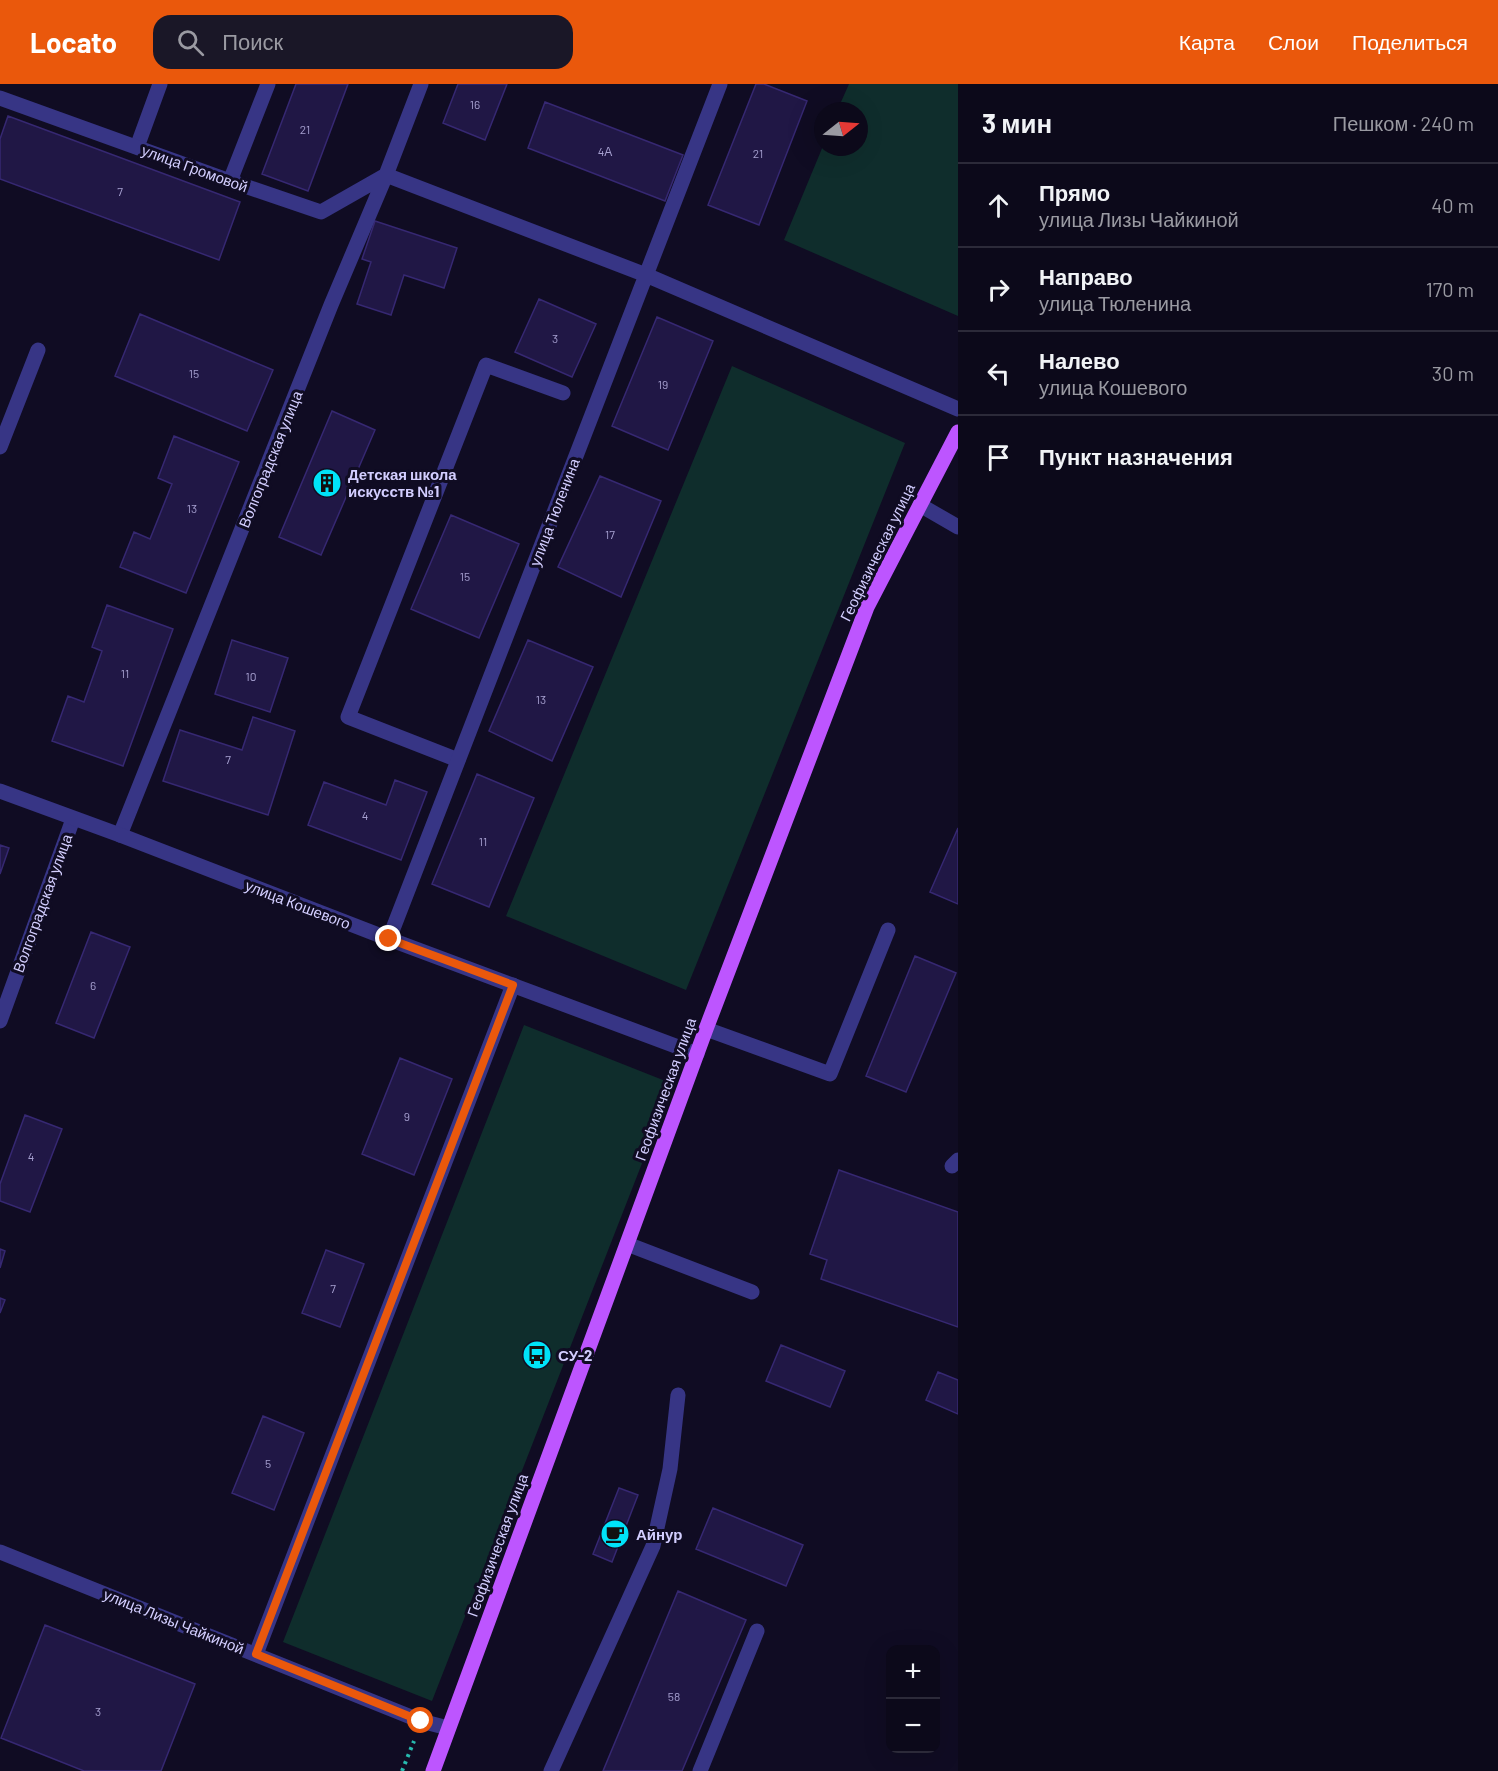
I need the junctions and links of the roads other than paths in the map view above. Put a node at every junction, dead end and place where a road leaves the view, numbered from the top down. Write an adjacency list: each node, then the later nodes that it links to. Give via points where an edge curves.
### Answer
1 (160, 84): 6 (street)
2 (268, 84): 8 (street)
3 (421, 84): 7 (street, Волгоградская улица)
4 (720, 84): 9 (street, улица Тюленина)
5 (0, 98): 6 (street, улица Громовой)
6 (137, 147): 8 (street, улица Громовой)
7 (386, 175): 8 (street, улица Громовой, via 321,212); 9 (street); 20 (street, Волгоградская улица)
8 (230, 182)
9 (646, 275): 12 (street); 17 (street, улица Тюленина)
10 (38, 350): 14 (street)
11 (563, 393): 17 (street, via 486,365 348,717)
12 (958, 409)
13 (958, 432): 15 (main road, Геофизическая улица)
14 (0, 447)
15 (920, 505): 16 (street); 25 (main road, Геофизическая улица, via 867,607)
16 (958, 527)
17 (458, 760): 22 (street, улица Тюленина)
18 (0, 791): 19 (street, улица Кошевого)
19 (73, 819): 20 (street, улица Кошевого); 24 (street, Волгоградская улица)
20 (120, 835): 22 (street, улица Кошевого)
21 (888, 930): 25 (street, via 830,1074)
22 (389, 939): 23 (street, улица Кошевого)
23 (513, 985): 26 (street, улица Кошевого); 32 (street)
24 (0, 1021)
25 (706, 1029): 26 (main road, Геофизическая улица)
26 (697, 1054): 27 (main road, Геофизическая улица)
27 (627, 1244): 28 (street); 33 (main road, Геофизическая улица)
28 (752, 1292)
29 (678, 1395): 35 (street, via 670,1470 653,1546)
30 (0, 1552): 32 (street, улица Лизы Чайкиной)
31 (757, 1631): 36 (street)
32 (256, 1654): 33 (street, улица Лизы Чайкиной, via 421,1721)
33 (448, 1728): 34 (main road, Геофизическая улица)
34 (433, 1771)
35 (551, 1771)
36 (700, 1771)

